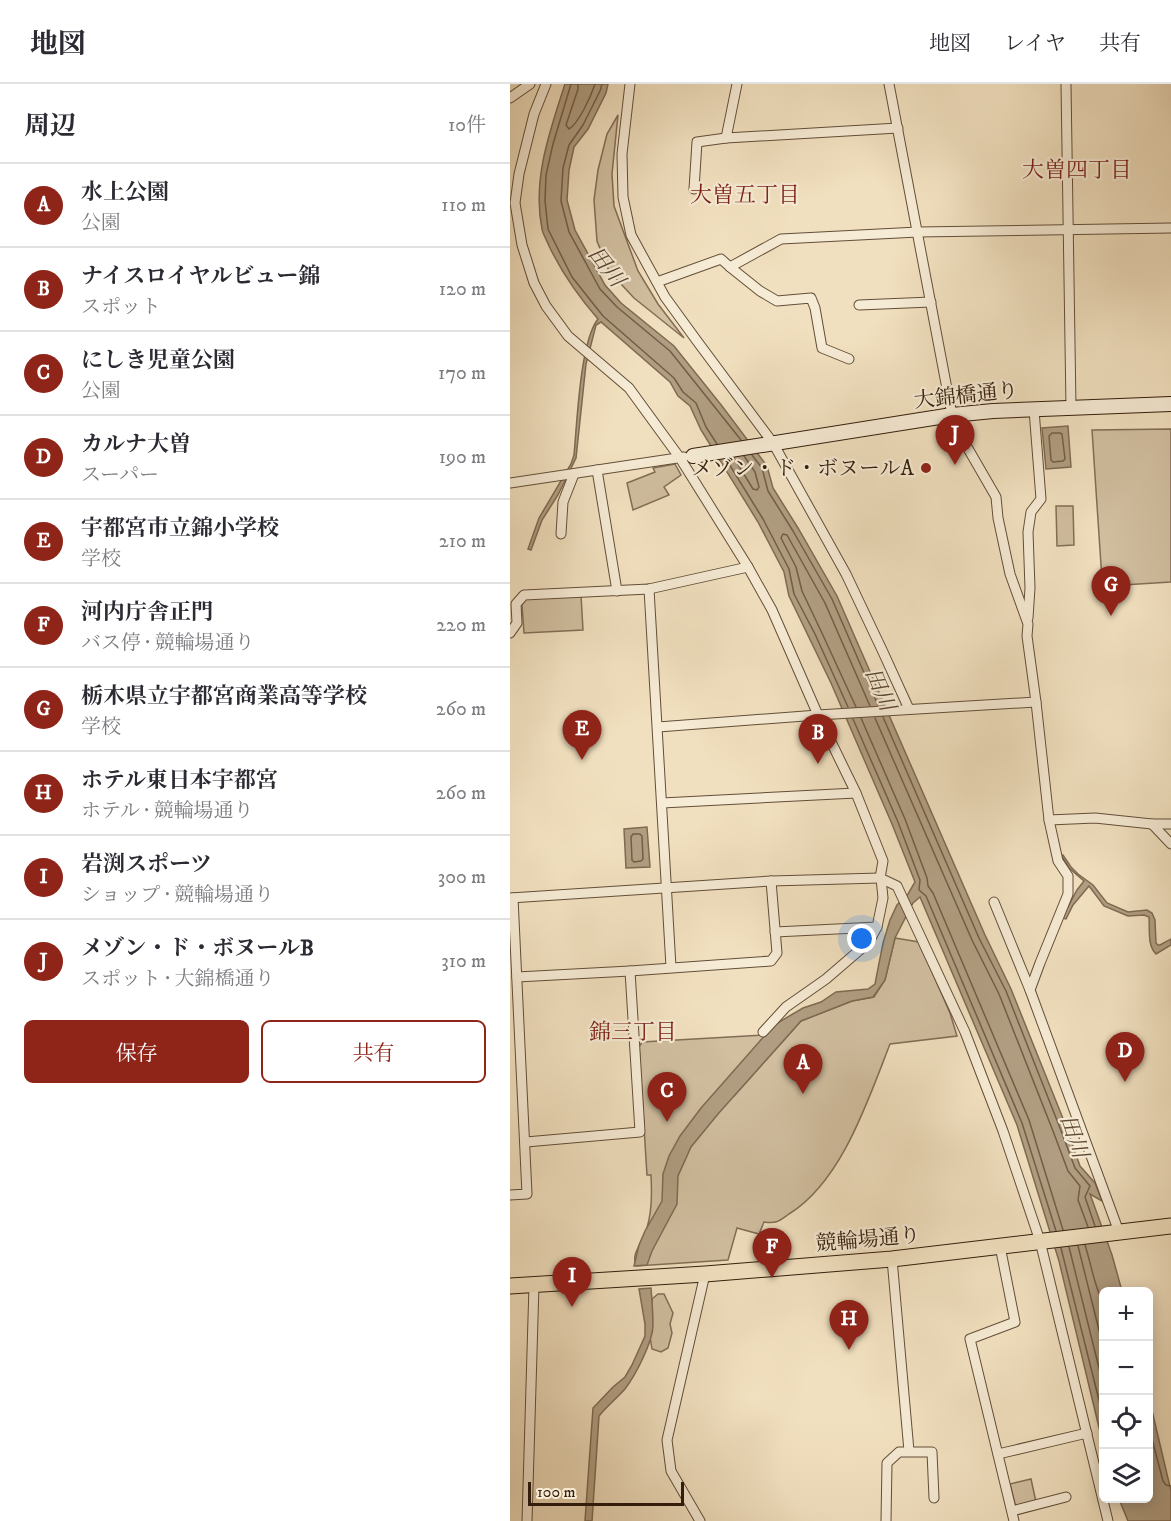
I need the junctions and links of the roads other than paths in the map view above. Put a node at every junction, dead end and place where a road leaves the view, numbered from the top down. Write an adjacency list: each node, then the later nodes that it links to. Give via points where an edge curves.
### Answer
1 (530, 84): 7 (street)
2 (546, 84): 11 (street, via 534,114)
3 (630, 84): 16 (street, via 622,154 623,197 631,235)
4 (737, 84): 9 (street)
5 (890, 84): 8 (street)
6 (1066, 84): 13 (street)
7 (510, 98)
8 (898, 128): 9 (street); 14 (street)
9 (726, 138): 10 (street, via 697,142)
10 (694, 189)
11 (513, 203): 25 (street, via 534,283 546,306 568,336 629,388)
12 (1171, 228): 13 (street)
13 (1069, 230): 14 (street); 21 (street)
14 (918, 232): 15 (street, via 781,239); 17 (street)
15 (730, 267): 16 (street, via 721,259); 19 (street, via 777,301 811,298 822,348)
16 (657, 282): 24 (street)
17 (931, 302): 18 (street); 23 (street)
18 (859, 305)
19 (849, 358)
20 (1171, 404): 21 (street, 大錦橋通り)
21 (1071, 408): 22 (street, 大錦橋通り)
22 (1034, 410): 23 (street, 大錦橋通り); 33 (street, via 1041,499 1031,513 1028,532)
23 (952, 415): 24 (street, 大錦橋通り); 33 (street, via 996,498 1010,574)
24 (770, 443): 25 (street, 大錦橋通り); 36 (street, via 846,574)
25 (686, 457): 26 (street); 30 (street)
26 (597, 470): 27 (street); 32 (street)
27 (574, 474): 28 (street); 29 (street, via 563,502)
28 (510, 483)
29 (561, 534)
30 (748, 567): 31 (street); 37 (street)
31 (649, 589): 32 (street); 38 (street)
32 (617, 591): 34 (street, via 524,595 516,604 517,623)
33 (1028, 624): 35 (street)
34 (510, 633)
35 (1036, 702): 36 (street); 41 (street)
36 (909, 710): 37 (street)
37 (822, 715): 38 (street); 39 (street)
38 (658, 727): 40 (street)
39 (856, 793): 40 (street); 45 (street, via 883,861)
40 (662, 803): 47 (street)
41 (1049, 820): 42 (street, via 1095,818); 55 (street, via 1058,861 1068,876 1068,894)
42 (1152, 824): 43 (street); 44 (street)
43 (1171, 824)
44 (1171, 844)
45 (880, 878): 46 (street); 50 (street, via 883,898); 61 (street, via 897,886 965,1032)
46 (771, 881): 47 (street); 51 (street)
47 (667, 888): 48 (street); 52 (street)
48 (511, 898): 54 (street)
49 (994, 902): 55 (street)
50 (877, 927): 51 (street); 56 (street, via 869,942 786,1007)
51 (775, 932): 52 (street, via 777,952 771,961)
52 (671, 967): 53 (street)
53 (630, 971): 54 (street); 57 (street, via 640,1132)
54 (517, 977): 57 (street)
55 (1030, 990): 60 (street)
56 (763, 1032)
57 (526, 1142): 58 (street, via 527,1194)
58 (510, 1195)
59 (1171, 1226): 60 (main road)
60 (1114, 1233): 61 (main road, 競輪場通り)
61 (1045, 1240): 62 (main road, 競輪場通り); 67 (street)
62 (1000, 1246): 63 (main road, 競輪場通り); 69 (street, via 1015,1322 970,1339)
63 (892, 1259): 64 (main road, 競輪場通り); 68 (street)
64 (705, 1274): 65 (main road, 競輪場通り); 74 (street, via 667,1440 671,1471)
65 (534, 1285): 66 (main road, 競輪場通り); 73 (street)
66 (510, 1286)
67 (1087, 1433): 69 (street); 76 (street)
68 (909, 1451): 71 (street, via 932,1452); 75 (street, via 899,1452 887,1463)
69 (998, 1454): 72 (street)
70 (1066, 1497): 72 (street)
71 (934, 1498)
72 (1013, 1516)
73 (527, 1521)
74 (700, 1521)
75 (886, 1521)
76 (1108, 1521)

